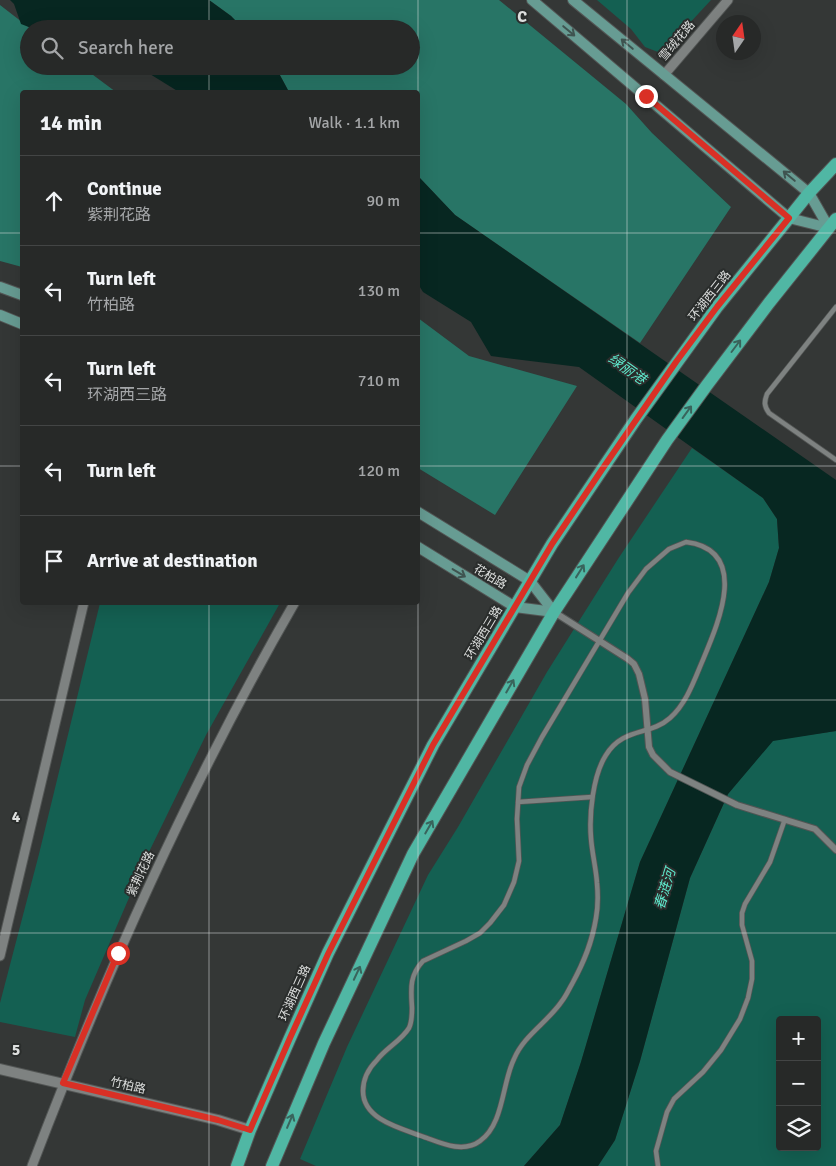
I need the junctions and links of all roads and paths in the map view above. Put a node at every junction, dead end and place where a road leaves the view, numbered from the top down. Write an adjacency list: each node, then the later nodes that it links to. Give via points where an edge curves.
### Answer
1 (532, 0): 7 (main road, one-way to 7)
2 (573, 0): 4 (main road, one-way to 2)
3 (728, 0): 4 (street, 雪绒花路)
4 (664, 75): 6 (main road, one-way to 4)
5 (836, 164): 6 (main road, 环湖西三路)
6 (809, 193): 7 (main road, 环湖西三路); 8 (main road)
7 (789, 218): 8 (main road); 17 (main road, 环湖西三路, via 676,362)
8 (832, 224): 21 (main road, one-way to 8, via 667,440)
9 (0, 287): 10 (main road)
10 (20, 294)
11 (836, 307): 14 (lane, via 765,400 769,413)
12 (0, 316): 13 (main road)
13 (20, 323)
14 (836, 460)
15 (420, 513): 17 (main road, 花柏路)
16 (420, 549): 20 (main road, 花柏路, one-way to 20)
17 (530, 581): 20 (main road, 环湖西三路); 21 (main road)
18 (83, 605): 28 (street)
19 (293, 605): 30 (street, 紫荆花路, via 170,840)
20 (515, 607): 21 (main road, 花柏路); 31 (main road, 环湖西三路, via 433,745 328,954)
21 (554, 612): 22 (street); 34 (main road, one-way to 21, via 324,1043 414,854)
22 (599, 640): 23 (street, via 634,664 645,699); 23 (lane, via 646,569 669,549 686,542 698,543 719,560 725,593 716,628 695,678 682,706 670,719); 25 (lane, via 527,764)
23 (647, 730): 24 (lane, via 626,736 606,755 597,774); 26 (street, via 653,755 670,772 737,805)
24 (592, 798): 25 (lane); 25 (lane, via 590,837 598,885 591,944 582,966 562,1002 526,1040 514,1058 499,1113 490,1130 479,1142 449,1146 381,1120 368,1110 363,1099 363,1084 368,1070 409,1027 412,1019 411,982 417,967 422,961 480,933 504,905 519,861)
25 (518, 802)
26 (784, 820): 27 (street, via 815,829); 35 (lane, via 770,862 742,913 752,961 748,998 740,1019 721,1050 674,1099 667,1112 656,1151)
27 (836, 850)
28 (0, 956)
29 (0, 1069): 30 (street, 竹柏路)
30 (63, 1083): 31 (street, 竹柏路); 32 (street, 紫荆花路)
31 (250, 1130): 33 (main road, 环湖西三路)
32 (32, 1166)
33 (237, 1166)
34 (272, 1166)
35 (658, 1166)

